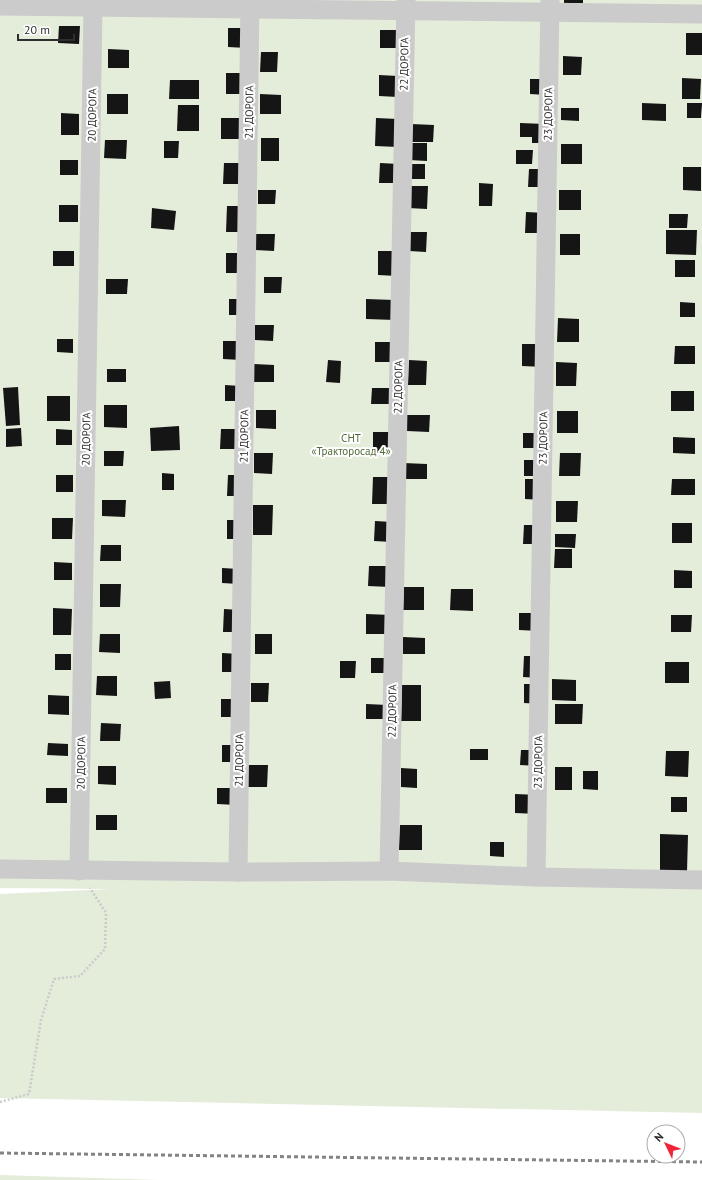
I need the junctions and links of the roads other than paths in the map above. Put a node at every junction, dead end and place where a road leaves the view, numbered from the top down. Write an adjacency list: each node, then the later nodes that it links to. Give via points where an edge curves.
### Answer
1 (94, 2): 2 (street); 4 (street); 8 (street, 20 ДОРОГА)
2 (250, 4): 3 (street); 10 (street, 21 ДОРОГА)
3 (406, 5): 5 (street); 9 (street, 22 ДОРОГА)
4 (0, 6)
5 (550, 6): 6 (street); 11 (street, 23 ДОРОГА)
6 (702, 14)
7 (0, 869): 8 (street)
8 (79, 871): 10 (street)
9 (389, 871): 10 (street); 11 (street)
10 (238, 872)
11 (536, 877): 12 (street)
12 (702, 880)

